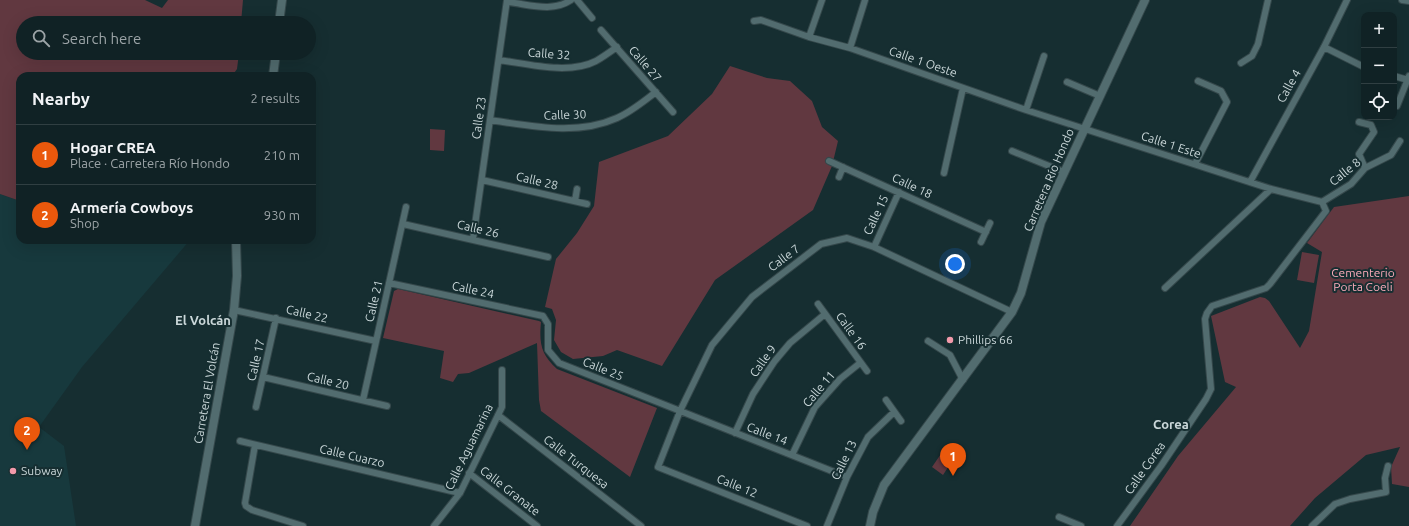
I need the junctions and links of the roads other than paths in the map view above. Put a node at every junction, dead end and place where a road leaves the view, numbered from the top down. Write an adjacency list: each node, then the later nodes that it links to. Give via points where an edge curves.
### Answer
1 (282, 0): 12 (street)
2 (571, 0): 10 (street, via 552,7)
3 (577, 0): 13 (street)
4 (822, 0): 16 (street)
5 (865, 0): 19 (street)
6 (1145, 0): 32 (street, Carretera Río Hondo)
7 (1268, 0): 23 (street, via 1255,50 1252,56)
8 (1347, 0): 18 (street, Calle 4)
9 (1402, 0): 11 (street)
10 (507, 1): 22 (street, Calle 23)
11 (1409, 1)
12 (281, 16)
13 (592, 18)
14 (754, 21): 16 (street, Calle 1 Oeste, via 761,20)
15 (601, 30): 17 (street, Calle 27)
16 (809, 37): 19 (street, Calle 1 Oeste)
17 (617, 47): 22 (street, Calle 32, via 596,62 578,67 558,68); 31 (street, Calle 27)
18 (1324, 47): 24 (street); 49 (street, Calle 4)
19 (850, 48): 30 (street, Calle 1 Oeste)
20 (1044, 56): 34 (street)
21 (275, 60): 25 (street)
22 (499, 60): 36 (street, Calle 23)
23 (1241, 63)
24 (1361, 66)
25 (274, 72)
26 (1397, 76): 27 (street)
27 (1408, 78): 33 (street)
28 (1198, 81): 42 (street, via 1221,91 1227,102)
29 (1067, 82): 32 (street)
30 (963, 88): 34 (street, Calle 1 Oeste); 46 (street)
31 (656, 92): 35 (street, Calle 27); 36 (street, Calle 30, via 618,118 587,127 550,129)
32 (1100, 96): 38 (street, Carretera Río Hondo)
33 (1397, 106)
34 (1026, 110): 38 (street, Calle 1 Oeste)
35 (673, 112)
36 (490, 120): 48 (street, Calle 23)
37 (1358, 122): 44 (street, via 1371,125 1374,132 1359,154)
38 (1085, 128): 42 (street, Calle 1 Este); 45 (street, Carretera Río Hondo)
39 (1400, 141): 44 (street, Calle 8, via 1392,155)
40 (1012, 151): 45 (street)
41 (829, 161): 43 (street, Calle 18)
42 (1195, 164): 49 (street, Calle 1 Este)
43 (843, 167): 47 (street); 52 (street, Calle 18)
44 (1365, 168): 54 (street, Calle 8, via 1351,184)
45 (1064, 172): 69 (street, Carretera Río Hondo, via 1042,222 1021,293)
46 (944, 174)
47 (839, 177)
48 (482, 180): 53 (street, Calle 28); 60 (street, Calle 23)
49 (1250, 182): 51 (street)
50 (577, 189): 53 (street)
51 (1271, 189): 54 (street); 66 (street)
52 (899, 192): 59 (street, Calle 18); 63 (street, Calle 15)
53 (575, 201): 55 (street, Calle 28)
54 (1322, 202): 108 (street, Calle Corea, via 1326,211 1266,288 1212,306 1207,313 1205,319 1211,389 1165,460)
55 (587, 204)
56 (406, 207): 58 (street, Calle 21)
57 (990, 223): 59 (street)
58 (402, 224): 60 (street, Calle 26); 65 (street, Calle 21)
59 (986, 232): 61 (street)
60 (472, 239): 64 (street, Calle 26)
61 (981, 242)
62 (236, 244): 68 (street, Carretera El Volcán)
63 (874, 247): 69 (street, Calle 7); 84 (street, Calle 7, via 847,238 821,244 752,297 712,345)
64 (548, 257)
65 (389, 282): 72 (street, Calle 24, via 543,316); 73 (street, Calle 21)
66 (1165, 288)
67 (818, 304): 70 (street, Calle 16)
68 (234, 310): 71 (street, Calle 22); 99 (street, Carretera El Volcán)
69 (1012, 312): 79 (street, Carretera Río Hondo)
70 (825, 314): 75 (street, Calle 16); 88 (street, Calle 9, via 790,343 774,362 753,394)
71 (276, 318): 73 (street, Calle 22); 78 (street, Calle 17)
72 (548, 324): 84 (street, Calle 25, via 548,350 559,363)
73 (376, 341): 80 (street, Calle 21)
74 (928, 341): 79 (street, via 950,355)
75 (860, 363): 77 (street, Calle 16); 91 (street, Calle 11, via 840,379 815,407)
76 (502, 370): 86 (street, Calle Aguamarina, via 502,407)
77 (867, 371)
78 (263, 377): 80 (street, Calle 20); 83 (street, Calle 17)
79 (963, 380): 106 (street, Carretera Río Hondo, via 884,485)
80 (363, 400): 82 (street, Calle 20)
81 (886, 400): 85 (street)
82 (387, 406)
83 (256, 407)
84 (680, 411): 88 (street, Calle 14); 93 (street, Calle 7)
85 (894, 412): 87 (street); 95 (street, Calle 13, via 868,437)
86 (498, 415): 94 (street, Calle Aguamarina); 103 (street, Calle Turquesa)
87 (901, 422)
88 (735, 433): 91 (street, Calle 14)
89 (240, 441): 90 (street, Calle Cuarzo)
90 (255, 445): 96 (street, Calle Cuarzo); 98 (street, via 246,506)
91 (792, 455): 95 (street, Calle 14)
92 (1388, 466): 109 (street, via 1385,478 1386,492 1335,504)
93 (658, 467): 104 (street, Calle 12)
94 (469, 473): 96 (street, Calle Aguamarina); 102 (street, Calle Granate)
95 (847, 477): 105 (street, Calle 13)
96 (460, 493): 101 (street, Calle Aguamarina)
97 (1059, 517): 107 (street)
98 (286, 523): 100 (street)
99 (195, 526)
100 (303, 526)
101 (434, 526)
102 (537, 526)
103 (641, 526)
104 (807, 526)
105 (827, 526)
106 (870, 526)
107 (1081, 526)
108 (1117, 526)
109 (1312, 526)

